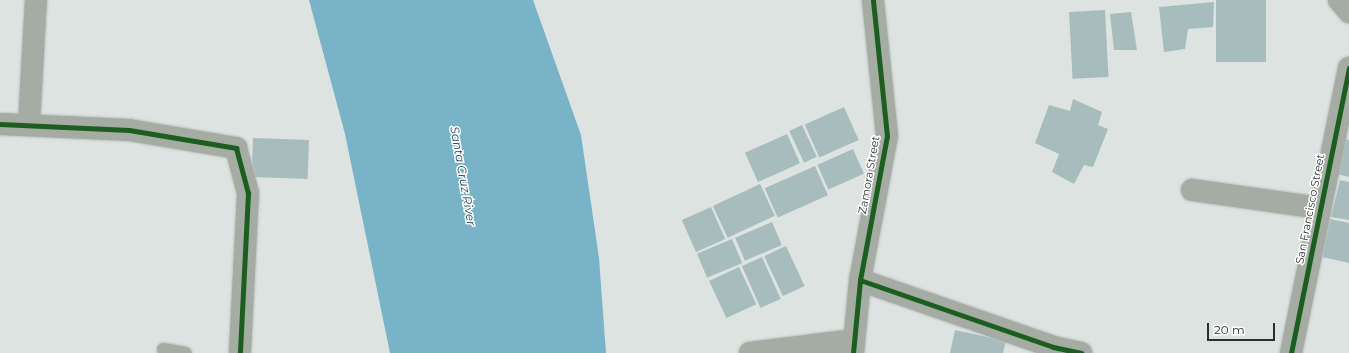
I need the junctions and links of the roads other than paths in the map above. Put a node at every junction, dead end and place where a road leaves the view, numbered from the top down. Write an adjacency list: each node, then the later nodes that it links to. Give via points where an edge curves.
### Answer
1 (36, 0): 7 (street)
2 (873, 0): 10 (street, Zamora Street, via 887,136)
3 (1339, 0): 4 (street)
4 (1349, 12)
5 (1349, 68): 9 (street, San Francisco Street)
6 (0, 124): 7 (street)
7 (29, 124): 15 (street, via 129,130 236,148 248,193)
8 (1192, 190): 9 (street)
9 (1320, 208): 18 (street, San Francisco Street)
10 (860, 280): 11 (street, Zamora Street); 13 (street)
11 (854, 346): 16 (street)
12 (163, 349): 14 (lane)
13 (1053, 350): 17 (street)
14 (185, 353)
15 (240, 353)
16 (750, 353)
17 (1080, 353)
18 (1291, 353)

